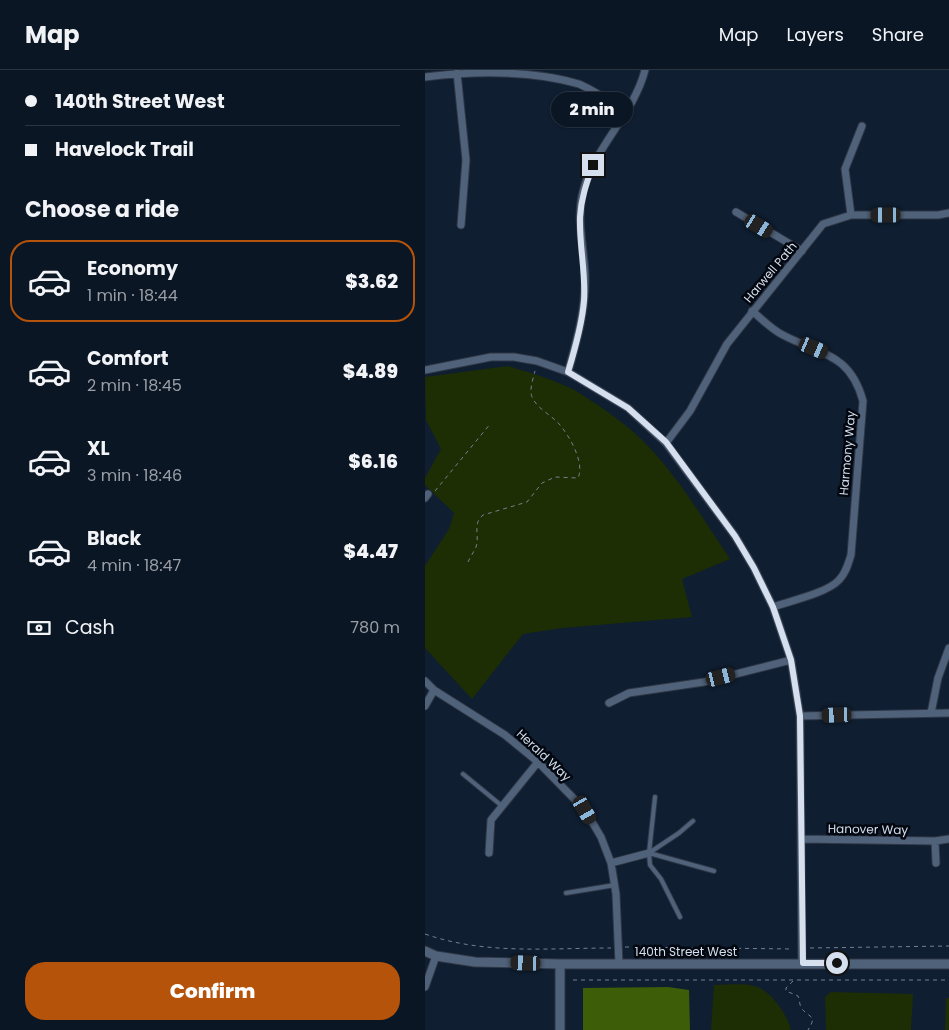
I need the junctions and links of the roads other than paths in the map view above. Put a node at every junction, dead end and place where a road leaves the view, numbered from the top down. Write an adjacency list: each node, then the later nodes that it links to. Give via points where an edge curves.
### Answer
1 (645, 70): 4 (street, via 643,80)
2 (457, 74): 3 (street); 4 (street, via 521,70 551,74 581,84); 9 (street, via 466,160)
3 (425, 77)
4 (625, 111): 13 (street, via 593,165 583,192 580,217 584,302)
5 (862, 126): 8 (street, via 845,169)
6 (736, 212): 10 (street)
7 (949, 214): 8 (street, Harwell Path)
8 (851, 215): 10 (street, Harwell Path, via 823,224)
9 (461, 225)
10 (802, 251): 11 (street, Harwell Path)
11 (752, 311): 14 (street, Harwell Path, via 727,344 690,411); 15 (street, Harmony Way, via 781,335 831,355 850,371 863,401 851,555 846,570 828,588)
12 (425, 370): 13 (street, via 491,357 514,357)
13 (568, 372): 14 (street, via 628,408)
14 (666, 442): 15 (street, via 735,536)
15 (773, 607): 17 (street)
16 (949, 648): 22 (street, via 938,678)
17 (791, 660): 20 (street, via 704,682 629,693); 24 (street)
18 (425, 681): 19 (street, Herald Way)
19 (434, 690): 21 (street); 25 (street, Herald Way, via 505,735)
20 (609, 703)
21 (425, 706)
22 (931, 713): 23 (street); 24 (street)
23 (949, 713)
24 (800, 716): 30 (street)
25 (538, 762): 28 (street); 35 (street, Herald Way, via 585,810)
26 (463, 774): 28 (lane)
27 (655, 797): 34 (lane)
28 (502, 806): 33 (street, via 491,820)
29 (693, 821): 34 (lane)
30 (801, 839): 32 (street, Hanover Way); 43 (street)
31 (949, 840): 32 (street, Hanover Way)
32 (935, 841): 36 (street)
33 (489, 853)
34 (649, 853): 35 (street); 37 (lane); 40 (lane, via 650,865 661,879)
35 (611, 863): 38 (street, Herald Way)
36 (937, 863)
37 (714, 870)
38 (615, 885): 39 (lane); 45 (street, Herald Way)
39 (566, 893)
40 (680, 917)
41 (425, 951): 42 (street, 140th Street West)
42 (436, 956): 44 (street, 140th Street West, via 475,962); 47 (street)
43 (803, 963): 45 (street, 140th Street West); 46 (street, 140th Street West)
44 (560, 964): 45 (street, 140th Street West); 48 (street)
45 (619, 964)
46 (949, 964)
47 (425, 987)
48 (560, 1030)

